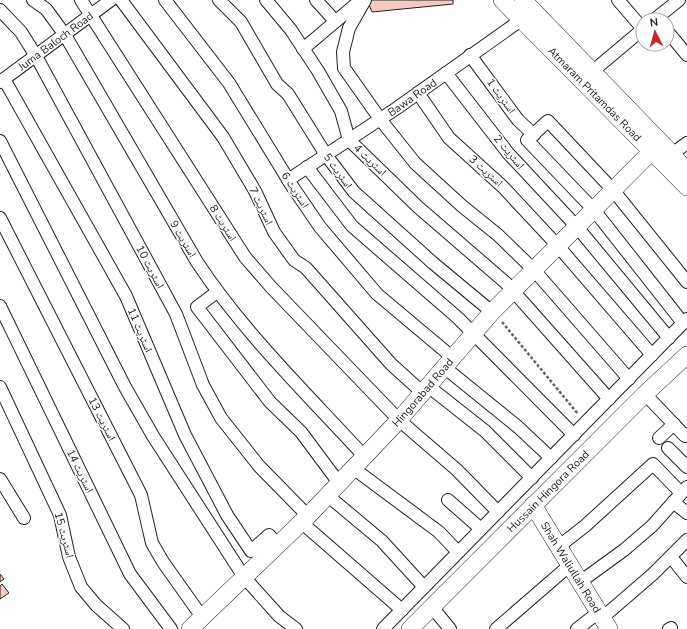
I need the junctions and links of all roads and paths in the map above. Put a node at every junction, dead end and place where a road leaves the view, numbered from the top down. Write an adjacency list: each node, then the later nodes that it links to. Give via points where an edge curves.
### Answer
1 (33, 0): 20 (street, اسٹریٹ 9, via 46,9)
2 (81, 0): 17 (street, اسٹریٹ 8)
3 (111, 0): 17 (street, Juma Baloch Road)
4 (122, 0): 62 (street, اسٹریٹ 7, via 222,137 255,191 274,232 294,260 306,268 390,364)
5 (165, 0): 41 (street, اسٹریٹ 6, via 229,83)
6 (219, 0): 38 (street, اسٹریٹ 5, via 241,22 277,84 288,94)
7 (266, 0): 23 (street, اسٹریٹ 4)
8 (316, 0): 19 (street)
9 (360, 0): 19 (street)
10 (365, 0): 31 (street, via 349,28 343,52 344,68)
11 (502, 0): 15 (street, Atmaram Pritamdas Road)
12 (618, 0): 18 (street)
13 (679, 0): 16 (street)
14 (0, 10): 26 (street, اسٹریٹ 10, via 21,32)
15 (526, 10): 24 (street, Bawa Road); 28 (street, Atmaram Pritamdas Road)
16 (664, 12)
17 (91, 15): 20 (street, Juma Baloch Road); 65 (street, اسٹریٹ 8, via 246,258)
18 (635, 20)
19 (335, 21): 23 (street)
20 (65, 34): 26 (street, Juma Baloch Road); 51 (street, اسٹریٹ 9, via 197,262)
21 (635, 36): 28 (street)
22 (675, 41): 25 (street)
23 (303, 49): 33 (street, اسٹریٹ 4, via 341,110)
24 (470, 55): 27 (street, Bawa Road); 32 (street, اسٹریٹ 1, via 518,120)
25 (687, 55)
26 (36, 56): 29 (street, Juma Baloch Road); 85 (street, اسٹریٹ 10, via 176,314 203,385 221,418)
27 (446, 73): 30 (street, Bawa Road); 46 (street, اسٹریٹ 2, via 508,153)
28 (587, 76): 36 (street, Atmaram Pritamdas Road); 37 (street, Atmaram Pritamdas Road)
29 (1, 81): 88 (street, اسٹریٹ 11, via 126,296 185,435 227,515 252,551 269,535)
30 (418, 93): 31 (street, Bawa Road); 47 (street, اسٹریٹ 3, via 449,138 503,186)
31 (380, 119): 33 (street, Bawa Road); 48 (street, via 416,163)
32 (534, 135): 43 (street, via 548,121); 44 (street, via 527,140)
33 (349, 140): 38 (street, Bawa Road); 50 (street, اسٹریٹ 4, via 418,207)
34 (0, 141): 93 (street, via 125,387 153,436)
35 (687, 144): 37 (street)
36 (652, 151): 42 (street, Atmaram Pritamdas Road); 43 (street, Hingorabad Road)
37 (672, 154): 40 (street, Atmaram Pritamdas Road)
38 (326, 155): 39 (street, Bawa Road); 53 (street, اسٹریٹ 5, via 354,192)
39 (307, 167): 41 (street, Bawa Road); 55 (street, via 352,226)
40 (687, 172)
41 (288, 180): 59 (street, اسٹریٹ 6, via 320,227 377,294)
42 (687, 187)
43 (613, 190): 44 (street, Hingorabad Road); 49 (street)
44 (594, 210): 46 (street, Hingorabad Road); 54 (street)
45 (0, 218): 99 (street, اسٹریٹ 13, via 141,495 152,543)
46 (577, 227): 47 (street, Hingorabad Road); 56 (street, اسٹریٹ 2)
47 (558, 246): 48 (street, Hingorabad Road); 57 (street, اسٹریٹ 3)
48 (534, 270): 50 (street, Hingorabad Road); 60 (street)
49 (687, 282)
50 (513, 291): 53 (street, Hingorabad Road); 64 (street, اسٹریٹ 4)
51 (217, 292): 73 (street, اسٹریٹ 9); 77 (street, via 197,307 270,402 301,432)
52 (0, 306): 102 (street, اسٹریٹ 14, via 130,574)
53 (492, 312): 55 (street, Hingorabad Road); 66 (path)
54 (685, 321): 56 (street)
55 (473, 333): 59 (street, Hingorabad Road); 69 (street)
56 (669, 338): 57 (street)
57 (652, 355): 60 (street)
58 (687, 355): 63 (street, Hussain Hingora Road)
59 (448, 362): 62 (street, Hingorabad Road); 72 (street, اسٹریٹ 6)
60 (629, 379): 64 (street)
61 (0, 387): 101 (street, اسٹریٹ 15, via 60,515 69,557 81,587)
62 (425, 390): 65 (street, Hingorabad Road); 75 (street, اسٹریٹ 7, via 485,431)
63 (645, 394): 67 (street); 81 (street, Hussain Hingora Road)
64 (608, 400): 66 (street)
65 (399, 420): 73 (street, Hingorabad Road); 82 (street, اسٹریٹ 8, via 457,470)
66 (585, 423): 69 (street)
67 (674, 424): 68 (street, via 685,436); 70 (street)
68 (687, 434)
69 (574, 435): 72 (street)
70 (659, 438)
71 (668, 448): 74 (street)
72 (551, 458): 75 (street)
73 (359, 462): 77 (street, Hingorabad Road); 90 (street, اسٹریٹ 9, via 439,532)
74 (687, 467)
75 (532, 478): 82 (street)
76 (0, 479): 84 (street)
77 (339, 482): 79 (street, Hingorabad Road)
78 (680, 494): 83 (street); 89 (street, via 653,464 591,522); 95 (street, via 652,526)
79 (327, 495): 85 (street, Hingorabad Road); 96 (street, via 382,541)
80 (448, 500): 86 (street)
81 (533, 505): 89 (street, Shah Waliullah Road); 97 (street, Hussain Hingora Road)
82 (498, 512): 86 (street)
83 (687, 514)
84 (24, 518)
85 (304, 519): 88 (street, Hingorabad Road); 98 (street, اسٹریٹ 10)
86 (481, 530): 90 (street)
87 (687, 540): 91 (street)
88 (278, 545): 93 (street, Hingorabad Road)
89 (558, 547): 92 (street, Shah Waliullah Road)
90 (458, 552): 96 (street)
91 (671, 557): 94 (street); 100 (street)
92 (570, 565): 95 (street, Shah Waliullah Road); 108 (street)
93 (244, 577): 99 (street, Hingorabad Road); 104 (street, via 279,616)
94 (687, 577)
95 (580, 582): 100 (street, Shah Waliullah Road)
96 (424, 587): 98 (street)
97 (432, 607): 106 (street, Hussain Hingora Road); 107 (street)
98 (402, 610): 105 (street)
99 (202, 617): 103 (street, Hingorabad Road)
100 (604, 620): 109 (street)
101 (122, 629)
102 (171, 629)
103 (190, 629)
104 (296, 629)
105 (383, 629)
106 (410, 629)
107 (450, 629)
108 (496, 629)
109 (577, 629)

